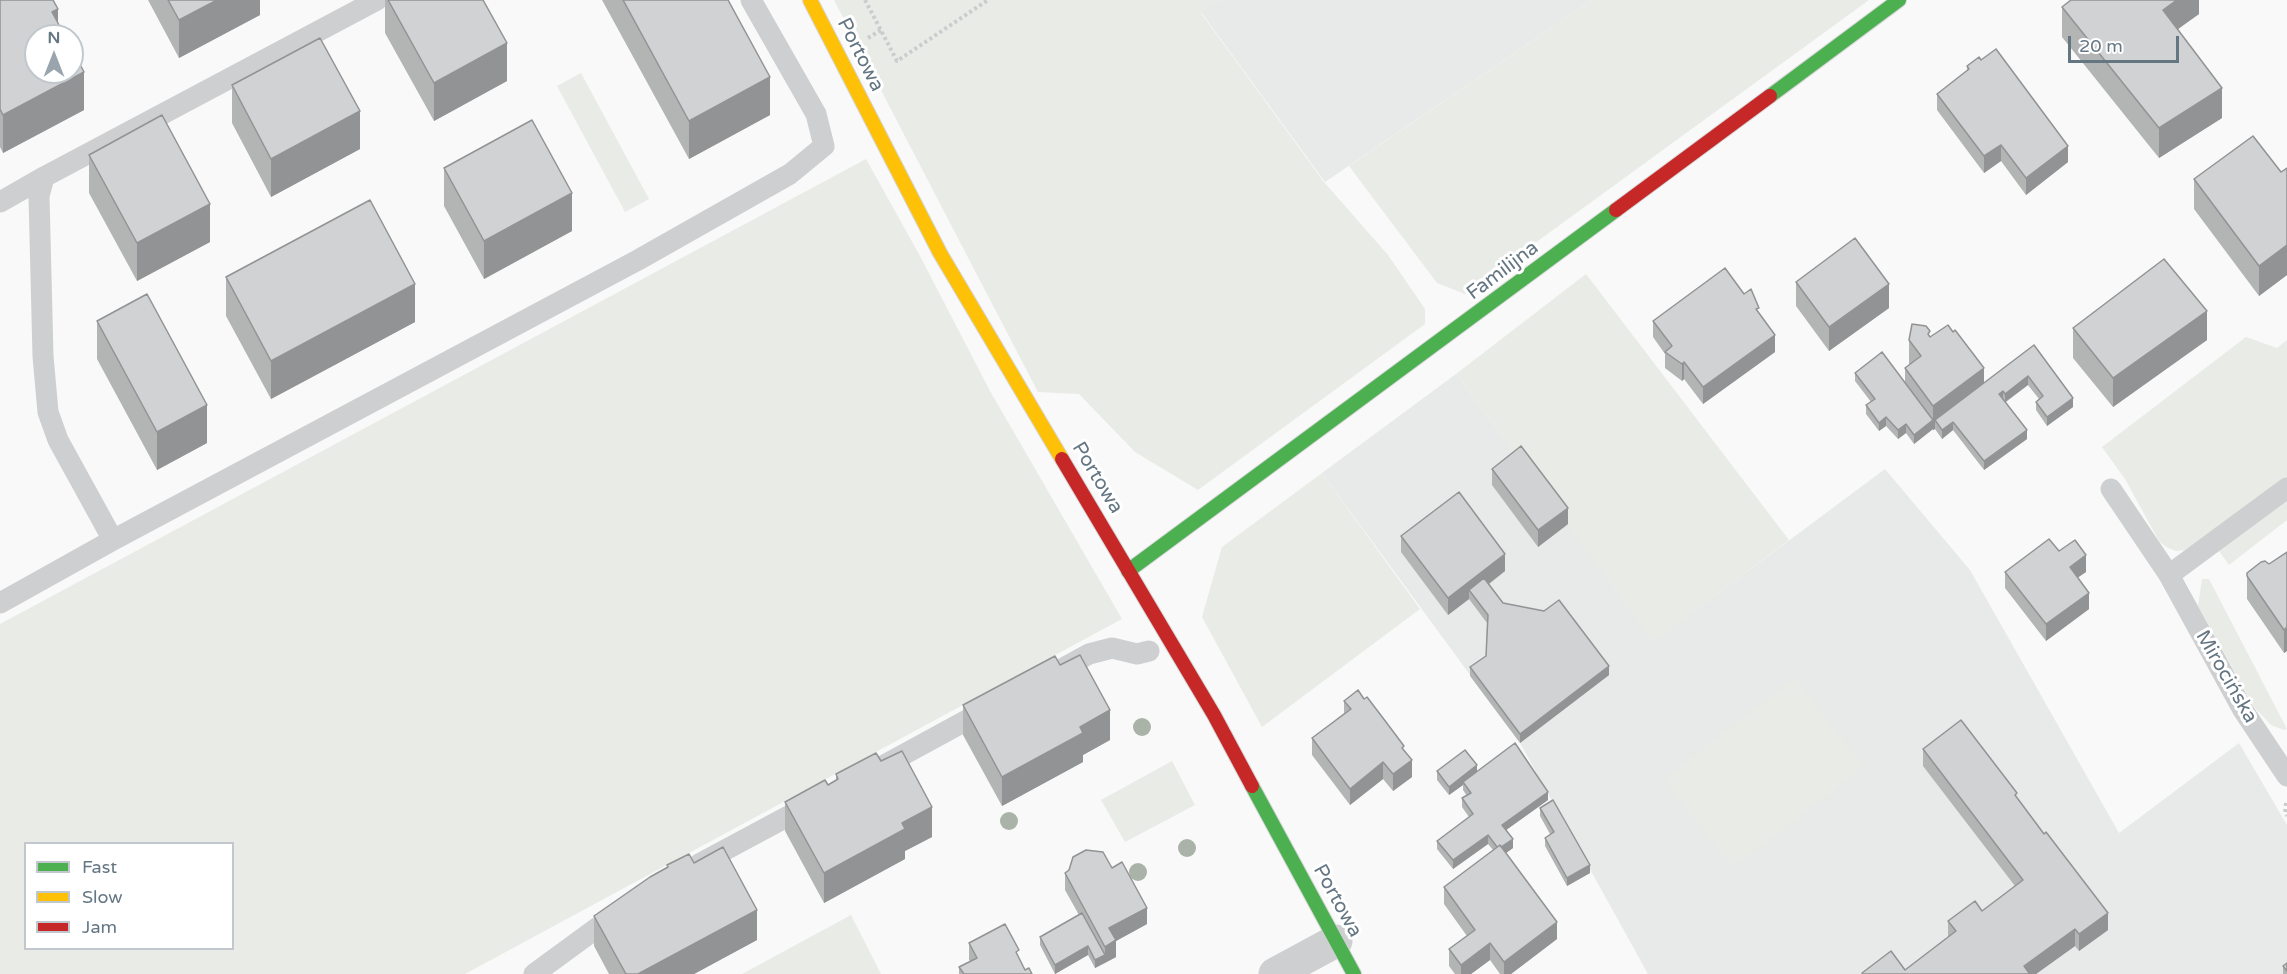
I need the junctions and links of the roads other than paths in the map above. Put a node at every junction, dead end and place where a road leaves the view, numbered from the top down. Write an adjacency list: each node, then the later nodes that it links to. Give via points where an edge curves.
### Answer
1 (377, 0): 5 (lane)
2 (751, 0): 9 (lane, via 816,114 824,146 790,174 638,260)
3 (810, 0): 10 (street, Portowa, via 940,253)
4 (1899, 0): 10 (street, Familijna)
5 (44, 177): 6 (lane); 9 (lane, via 39,196 48,412 58,440)
6 (0, 202)
7 (2287, 488): 11 (lane)
8 (2111, 489): 11 (lane, Mirocińska)
9 (113, 540): 12 (lane)
10 (1128, 571): 21 (street, Portowa, via 1214,715)
11 (2169, 575): 16 (lane, Mirocińska, via 2243,710)
12 (0, 603)
13 (1149, 651): 14 (lane, via 1137,654 1112,648 1089,654)
14 (1037, 682)
15 (1006, 699): 17 (lane)
16 (2287, 776)
17 (861, 777)
18 (830, 794): 19 (lane)
19 (685, 872)
20 (634, 901): 22 (lane)
21 (1336, 941): 23 (street); 24 (street, Portowa)
22 (534, 974)
23 (1275, 974)
24 (1354, 974)

